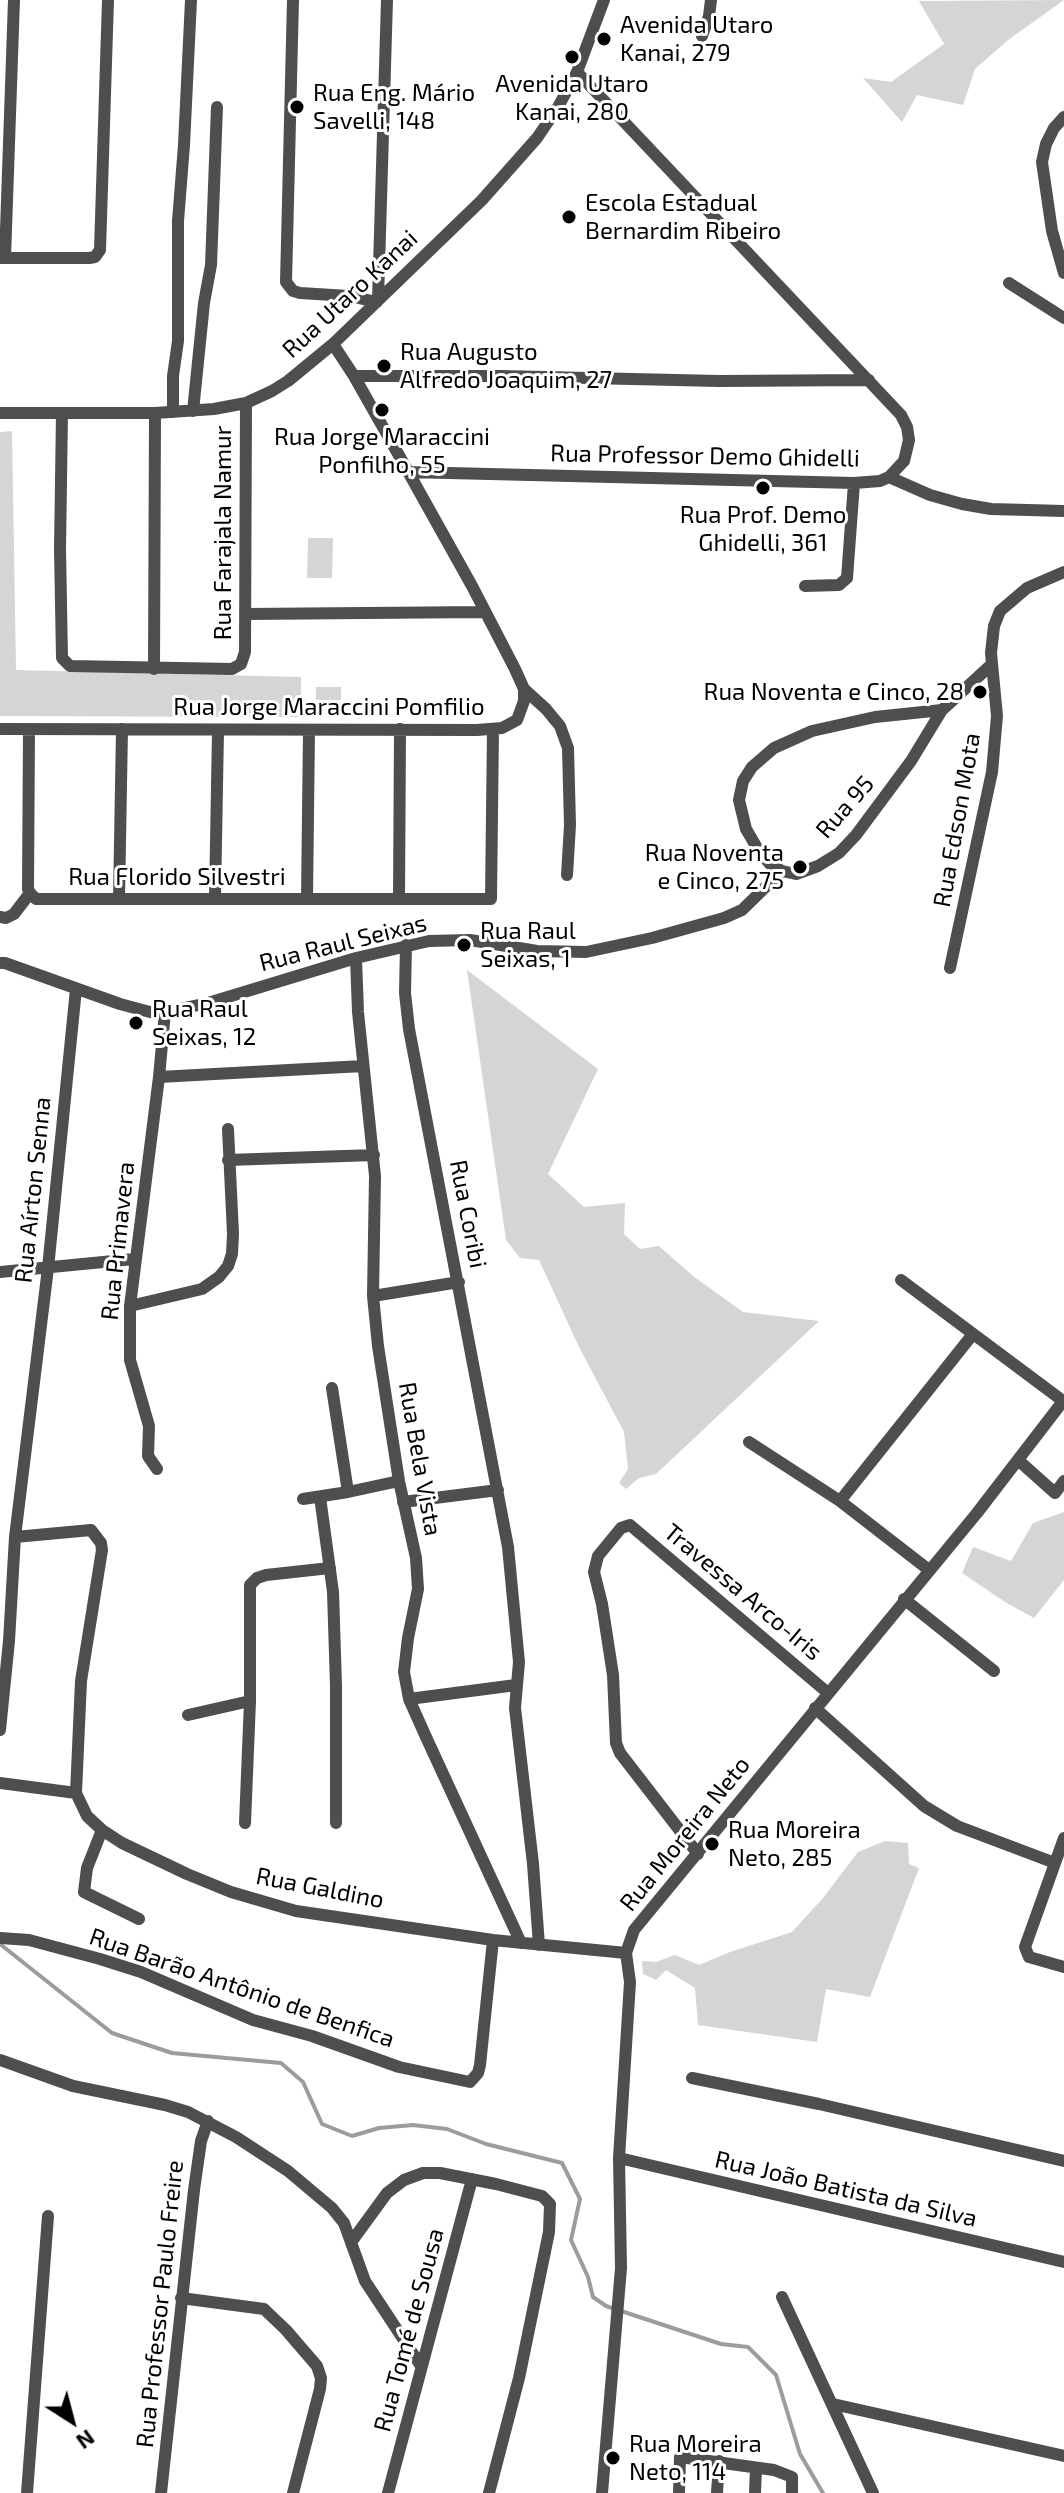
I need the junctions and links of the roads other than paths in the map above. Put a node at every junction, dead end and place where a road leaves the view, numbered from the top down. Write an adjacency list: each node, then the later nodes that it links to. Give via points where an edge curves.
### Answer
1 (14, 0): 12 (street)
2 (108, 0): 12 (street, via 100,250 89,258)
3 (191, 0): 22 (street)
4 (293, 0): 15 (street, via 286,282 300,293)
5 (387, 0): 15 (street)
6 (604, 0): 9 (street, Rua Utaro Kanai)
7 (711, 0): 8 (street)
8 (702, 36)
9 (577, 72): 15 (street, Rua Utaro Kanai, via 544,128 513,166); 19 (street, Rua Professor Demo Ghidelli)
10 (217, 107): 21 (street, via 211,265)
11 (1064, 117): 13 (street, via 1046,144 1042,162)
12 (2, 258)
13 (1064, 273)
14 (1009, 283): 16 (street)
15 (378, 301): 17 (street, Rua Utaro Kanai)
16 (1064, 318)
17 (333, 344): 18 (street); 20 (street, Rua Utaro Kanai, via 288,381)
18 (354, 376): 19 (street); 26 (street)
19 (869, 380): 27 (street, Rua Professor Demo Ghidelli, via 907,427 904,461)
20 (246, 403): 21 (street, Rua Utaro Kanai); 33 (street, Rua Farajala Namur)
21 (193, 411): 22 (street, Rua Utaro Kanai)
22 (173, 412): 25 (street, Rua Utaro Kanai)
23 (0, 413): 24 (street, Rua Utaro Kanai)
24 (62, 413): 25 (street, Rua Utaro Kanai); 35 (street, Rua Farajala Namur, via 62,658 70,666)
25 (155, 413): 35 (street)
26 (408, 472): 28 (street, Rua Professor Demo Ghidelli); 32 (street)
27 (889, 477): 28 (street, Rua Professor Demo Ghidelli); 29 (street, via 962,504)
28 (854, 483): 31 (street, via 847,578 839,585)
29 (1064, 511)
30 (1064, 572): 34 (street, Rua Edson Mota, via 1027,588 1000,611)
31 (805, 586)
32 (484, 612): 33 (street); 36 (street)
33 (246, 614): 35 (street, Rua Farajala Namur, via 245,652 238,667)
34 (991, 665): 37 (street, Rua 95); 56 (street, Rua Edson Mota, via 997,716 992,772)
35 (154, 669)
36 (524, 689): 41 (street, Rua Jorge Maraccini Pomfilio, via 517,720); 46 (street, via 560,726 568,748)
37 (942, 710): 45 (street, Rua 95, via 911,761 839,853 796,874); 45 (street, via 812,731 774,748 752,767 739,800 746,829 760,853)
38 (0, 729): 42 (street, Rua Jorge Maraccini Pomfilio)
39 (122, 729): 42 (street, Rua Jorge Maraccini Pomfilio); 44 (street, Rua Jorge Maraccini Pomfilio); 49 (street)
40 (400, 729): 41 (street, Rua Jorge Maraccini Pomfilio); 43 (street, Rua Jorge Maraccini Pomfilio); 51 (street)
41 (493, 729): 51 (street, Rua Florido Silvestri, via 497,899)
42 (29, 730): 47 (street)
43 (309, 730): 44 (street, Rua Jorge Maraccini Pomfilio); 50 (street)
44 (218, 731): 48 (street)
45 (782, 871): 53 (street, Rua Raul Seixas, via 742,910 724,918 586,952 455,939)
46 (567, 875)
47 (30, 893): 49 (street, Rua Florido Silvestri, via 36,899); 52 (street, via 14,914)
48 (215, 898): 49 (street, Rua Florido Silvestri); 50 (street, Rua Florido Silvestri)
49 (119, 899)
50 (307, 899): 51 (street, Rua Florido Silvestri)
51 (399, 899)
52 (0, 917)
53 (406, 945): 54 (street, Rua Raul Seixas); 68 (street, Rua Coribi, via 409,1029)
54 (356, 958): 58 (street, Rua Raul Seixas); 59 (street, Rua Bela Vista)
55 (0, 963): 57 (street, Rua Raul Seixas)
56 (950, 968)
57 (76, 989): 58 (street, Rua Raul Seixas); 65 (street, Rua Aírton Senna)
58 (165, 1012): 60 (street, Rua Primavera)
59 (363, 1066): 60 (street); 62 (street, Rua Bela Vista)
60 (159, 1077): 64 (street, Rua Primavera)
61 (228, 1129): 63 (street)
62 (374, 1155): 63 (street); 69 (street, Rua Bela Vista)
63 (228, 1160): 70 (street, via 233,1234 228,1266 202,1289)
64 (134, 1259): 65 (street); 70 (street, Rua Primavera)
65 (48, 1268): 66 (street); 85 (street, Rua Aírton Senna)
66 (0, 1272)
67 (901, 1280): 71 (street)
68 (459, 1282): 69 (street); 79 (street, Rua Coribi)
69 (373, 1296): 77 (street, Rua Bela Vista)
70 (130, 1306): 76 (street, Rua Primavera, via 130,1360 149,1426 148,1456)
71 (973, 1334): 73 (street); 83 (street)
72 (332, 1388): 80 (street)
73 (1064, 1401): 75 (street, Rua Moreira Neto)
74 (749, 1442): 83 (street)
75 (1018, 1460): 78 (street, via 1055,1493); 88 (street, Rua Moreira Neto)
76 (157, 1469)
77 (399, 1481): 80 (street); 84 (street, Rua Bela Vista)
78 (1064, 1481)
79 (498, 1490): 84 (street); 91 (street, Rua Coribi, via 519,1662)
80 (348, 1492): 81 (street)
81 (320, 1497): 82 (street); 87 (street)
82 (303, 1499)
83 (840, 1501): 88 (street)
84 (403, 1502): 93 (street, Rua Bela Vista, via 418,1589 404,1672)
85 (15, 1537): 86 (street, Rua Aírton Senna); 99 (street, via 91,1530 102,1550 81,1681)
86 (7, 1558): 97 (street, Rua Aírton Senna)
87 (330, 1568): 94 (street, via 266,1575 250,1585); 101 (street)
88 (929, 1570): 89 (street, Rua Moreira Neto)
89 (904, 1599): 90 (street); 92 (street, Rua Moreira Neto)
90 (994, 1671)
91 (516, 1685): 93 (street); 110 (street, Rua Coribi)
92 (828, 1693): 95 (street, Rua Moreira Neto); 104 (street, Travessa Arco-Iris, via 630,1525 621,1528 598,1556 594,1572 613,1675 616,1743)
93 (409, 1699): 109 (street, Rua Bela Vista)
94 (250, 1701): 96 (street); 100 (street)
95 (815, 1708): 104 (street, Rua Moreira Neto); 105 (street, via 924,1806 957,1826)
96 (188, 1715)
97 (0, 1730)
98 (0, 1783): 99 (street)
99 (76, 1793): 102 (street, Rua Galdino, via 87,1816)
100 (245, 1823)
101 (336, 1823)
102 (102, 1830): 106 (street, via 84,1892); 108 (street, Rua Galdino, via 164,1864 270,1904)
103 (1064, 1838): 105 (street)
104 (698, 1854): 111 (street, Rua Moreira Neto, via 634,1930)
105 (1055, 1863): 112 (street, via 1025,1947 1029,1957)
106 (139, 1919)
107 (0, 1938): 108 (street, Rua Barão Antônio de Benfica, via 29,1940 100,1959 253,2020 399,2067 470,2082 480,2065)
108 (493, 1940): 109 (street, Rua Galdino)
109 (521, 1943): 110 (street, Rua Galdino)
110 (539, 1945): 111 (street, Rua Galdino)
111 (626, 1953): 116 (street, via 630,1982)
112 (1064, 1967)
113 (0, 2060): 115 (street, via 73,2086 165,2105)
114 (692, 2078): 117 (street)
115 (208, 2121): 120 (street, via 306,2185 344,2223); 123 (street, Rua Professor Paulo Freire)
116 (619, 2158): 121 (street, Rua João Batista da Silva); 134 (street, via 621,2268)
117 (1064, 2161)
118 (472, 2179): 120 (street, via 423,2173 404,2180 387,2193); 124 (street, Rua Tomé de Sousa); 133 (street, via 542,2196 551,2211 519,2378)
119 (48, 2216): 129 (street)
120 (352, 2241): 124 (street, via 365,2281)
121 (1064, 2262)
122 (782, 2297): 125 (street)
123 (181, 2298): 130 (street, Rua Professor Paulo Freire); 131 (street, via 264,2309 317,2366 320,2389)
124 (421, 2366): 132 (street, Rua Tomé de Sousa)
125 (833, 2404): 126 (street); 139 (street)
126 (1064, 2456)
127 (719, 2461): 128 (street); 135 (street, via 680,2457); 136 (street)
128 (756, 2468): 137 (street); 138 (street, via 792,2477)
129 (27, 2493)
130 (161, 2493)
131 (293, 2493)
132 (388, 2493)
133 (489, 2493)
134 (602, 2493)
135 (679, 2493)
136 (717, 2493)
137 (755, 2493)
138 (792, 2493)
139 (873, 2493)

